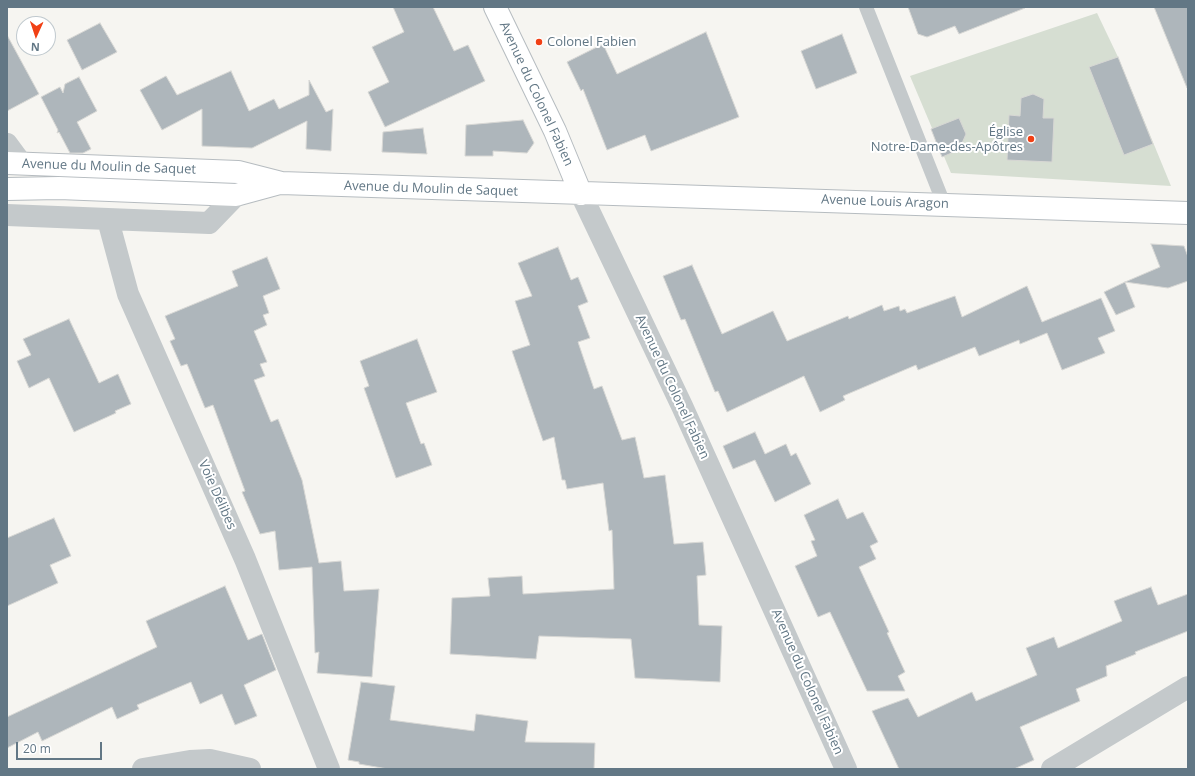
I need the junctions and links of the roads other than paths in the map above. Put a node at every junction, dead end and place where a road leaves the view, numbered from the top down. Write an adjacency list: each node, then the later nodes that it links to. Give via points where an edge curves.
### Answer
1 (495, 7): 8 (main road, Avenue du Colonel Fabien, via 555,131)
2 (866, 7): 9 (lane)
3 (7, 144): 4 (street)
4 (14, 163): 5 (main road, Avenue du Moulin de Saquet, via 238,172)
5 (282, 183): 7 (main road, Avenue du Moulin de Saquet); 8 (main road, Avenue du Moulin de Saquet)
6 (7, 189): 7 (main road, Avenue du Moulin de Saquet, via 59,188)
7 (236, 194): 12 (street, via 209,223)
8 (581, 194): 9 (main road, Avenue Louis Aragon); 18 (street, Avenue du Colonel Fabien, via 682,406)
9 (944, 204): 10 (main road, Avenue Louis Aragon)
10 (1188, 214)
11 (7, 215): 12 (street)
12 (108, 220): 17 (street, Voie Délibes, via 128,294 245,559)
13 (1188, 687): 19 (street)
14 (211, 765): 15 (street, via 190,761); 16 (street)
15 (143, 769)
16 (250, 769)
17 (329, 769)
18 (846, 769)
19 (1052, 769)

